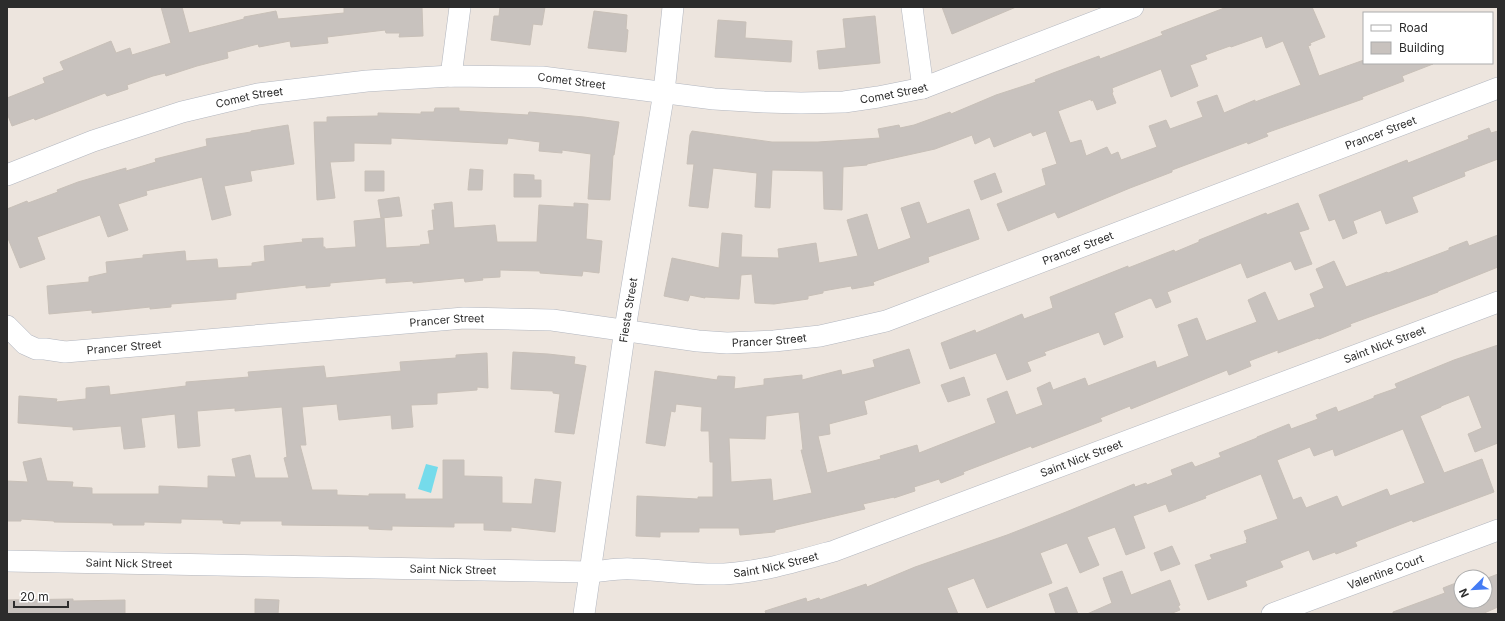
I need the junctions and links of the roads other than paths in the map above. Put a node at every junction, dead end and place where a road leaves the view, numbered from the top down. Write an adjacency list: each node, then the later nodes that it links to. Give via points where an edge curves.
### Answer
1 (460, 7): 5 (street)
2 (673, 7): 8 (street, Fiesta Street)
3 (912, 7): 6 (street)
4 (1133, 7): 6 (street, Comet Street)
5 (451, 76): 8 (street, Comet Street, via 542,77); 9 (street, Comet Street, via 368,81 258,94 182,112 93,141)
6 (923, 88): 8 (street, Comet Street, via 844,102 801,103 714,99)
7 (1498, 88): 12 (street, Prancer Street, via 886,322 820,336 774,341 698,341)
8 (664, 92): 12 (street, Fiesta Street)
9 (7, 175)
10 (1498, 302): 15 (street, Saint Nick Street, via 834,552 787,564 724,574 630,569)
11 (7, 326): 12 (street, Prancer Street, via 25,344 36,349 65,352 464,318 552,320)
12 (626, 329): 15 (street, Fiesta Street)
13 (1498, 530): 17 (street, Valentine Court)
14 (7, 561): 15 (street, Saint Nick Street)
15 (590, 572): 16 (street, Fiesta Street)
16 (584, 614)
17 (1272, 614)

